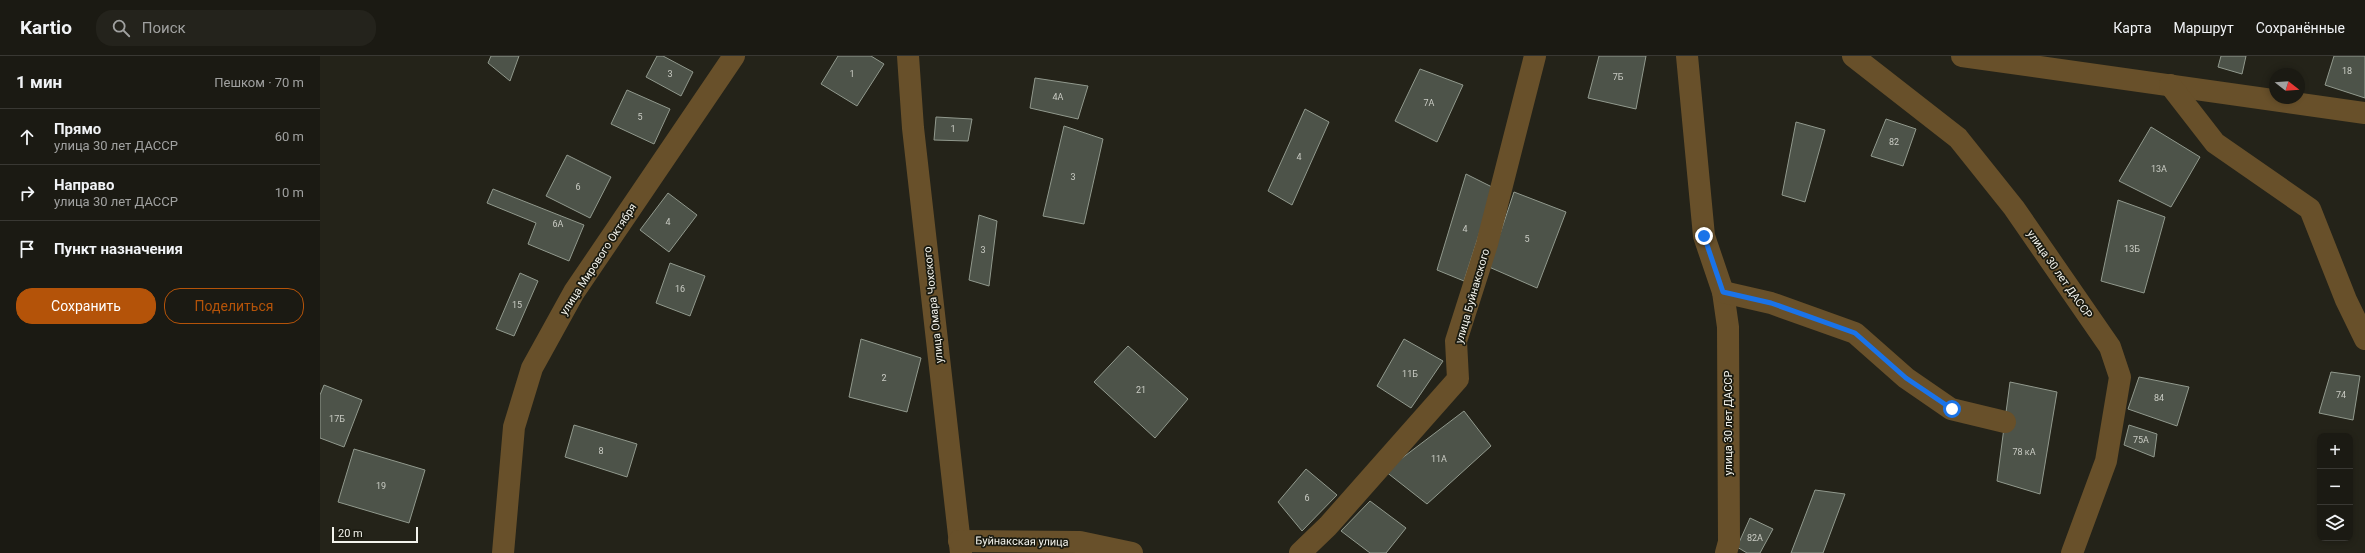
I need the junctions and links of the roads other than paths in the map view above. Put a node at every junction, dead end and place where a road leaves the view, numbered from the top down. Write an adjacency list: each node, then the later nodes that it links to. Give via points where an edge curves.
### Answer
1 (734, 56): 13 (street, улица Мирового Октября, via 574,292 532,368 514,427)
2 (908, 56): 12 (street, улица Омара Чохского, via 913,128)
3 (1535, 56): 15 (street, улица Буйнакского, via 1487,244 1456,341 1458,379 1328,526)
4 (1687, 56): 9 (street, улица 30 лет ДАССР, via 1704,236)
5 (1853, 56): 17 (street, улица 30 лет ДАССР, via 1958,138 2014,208 2110,347 2120,377 2106,461)
6 (1962, 56): 7 (street)
7 (2170, 85): 8 (street); 10 (street, via 2215,143 2310,209 2346,300)
8 (2365, 113)
9 (1723, 292): 11 (street, via 1771,303 1855,333 1906,378 1952,409); 16 (street, улица 30 лет ДАССР, via 1728,327 1729,542)
10 (2365, 339)
11 (2005, 422)
12 (960, 547): 14 (street, Буйнакская улица, via 1080,542)
13 (503, 553)
14 (1132, 553)
15 (1300, 553)
16 (1726, 553)
17 (2072, 553)

